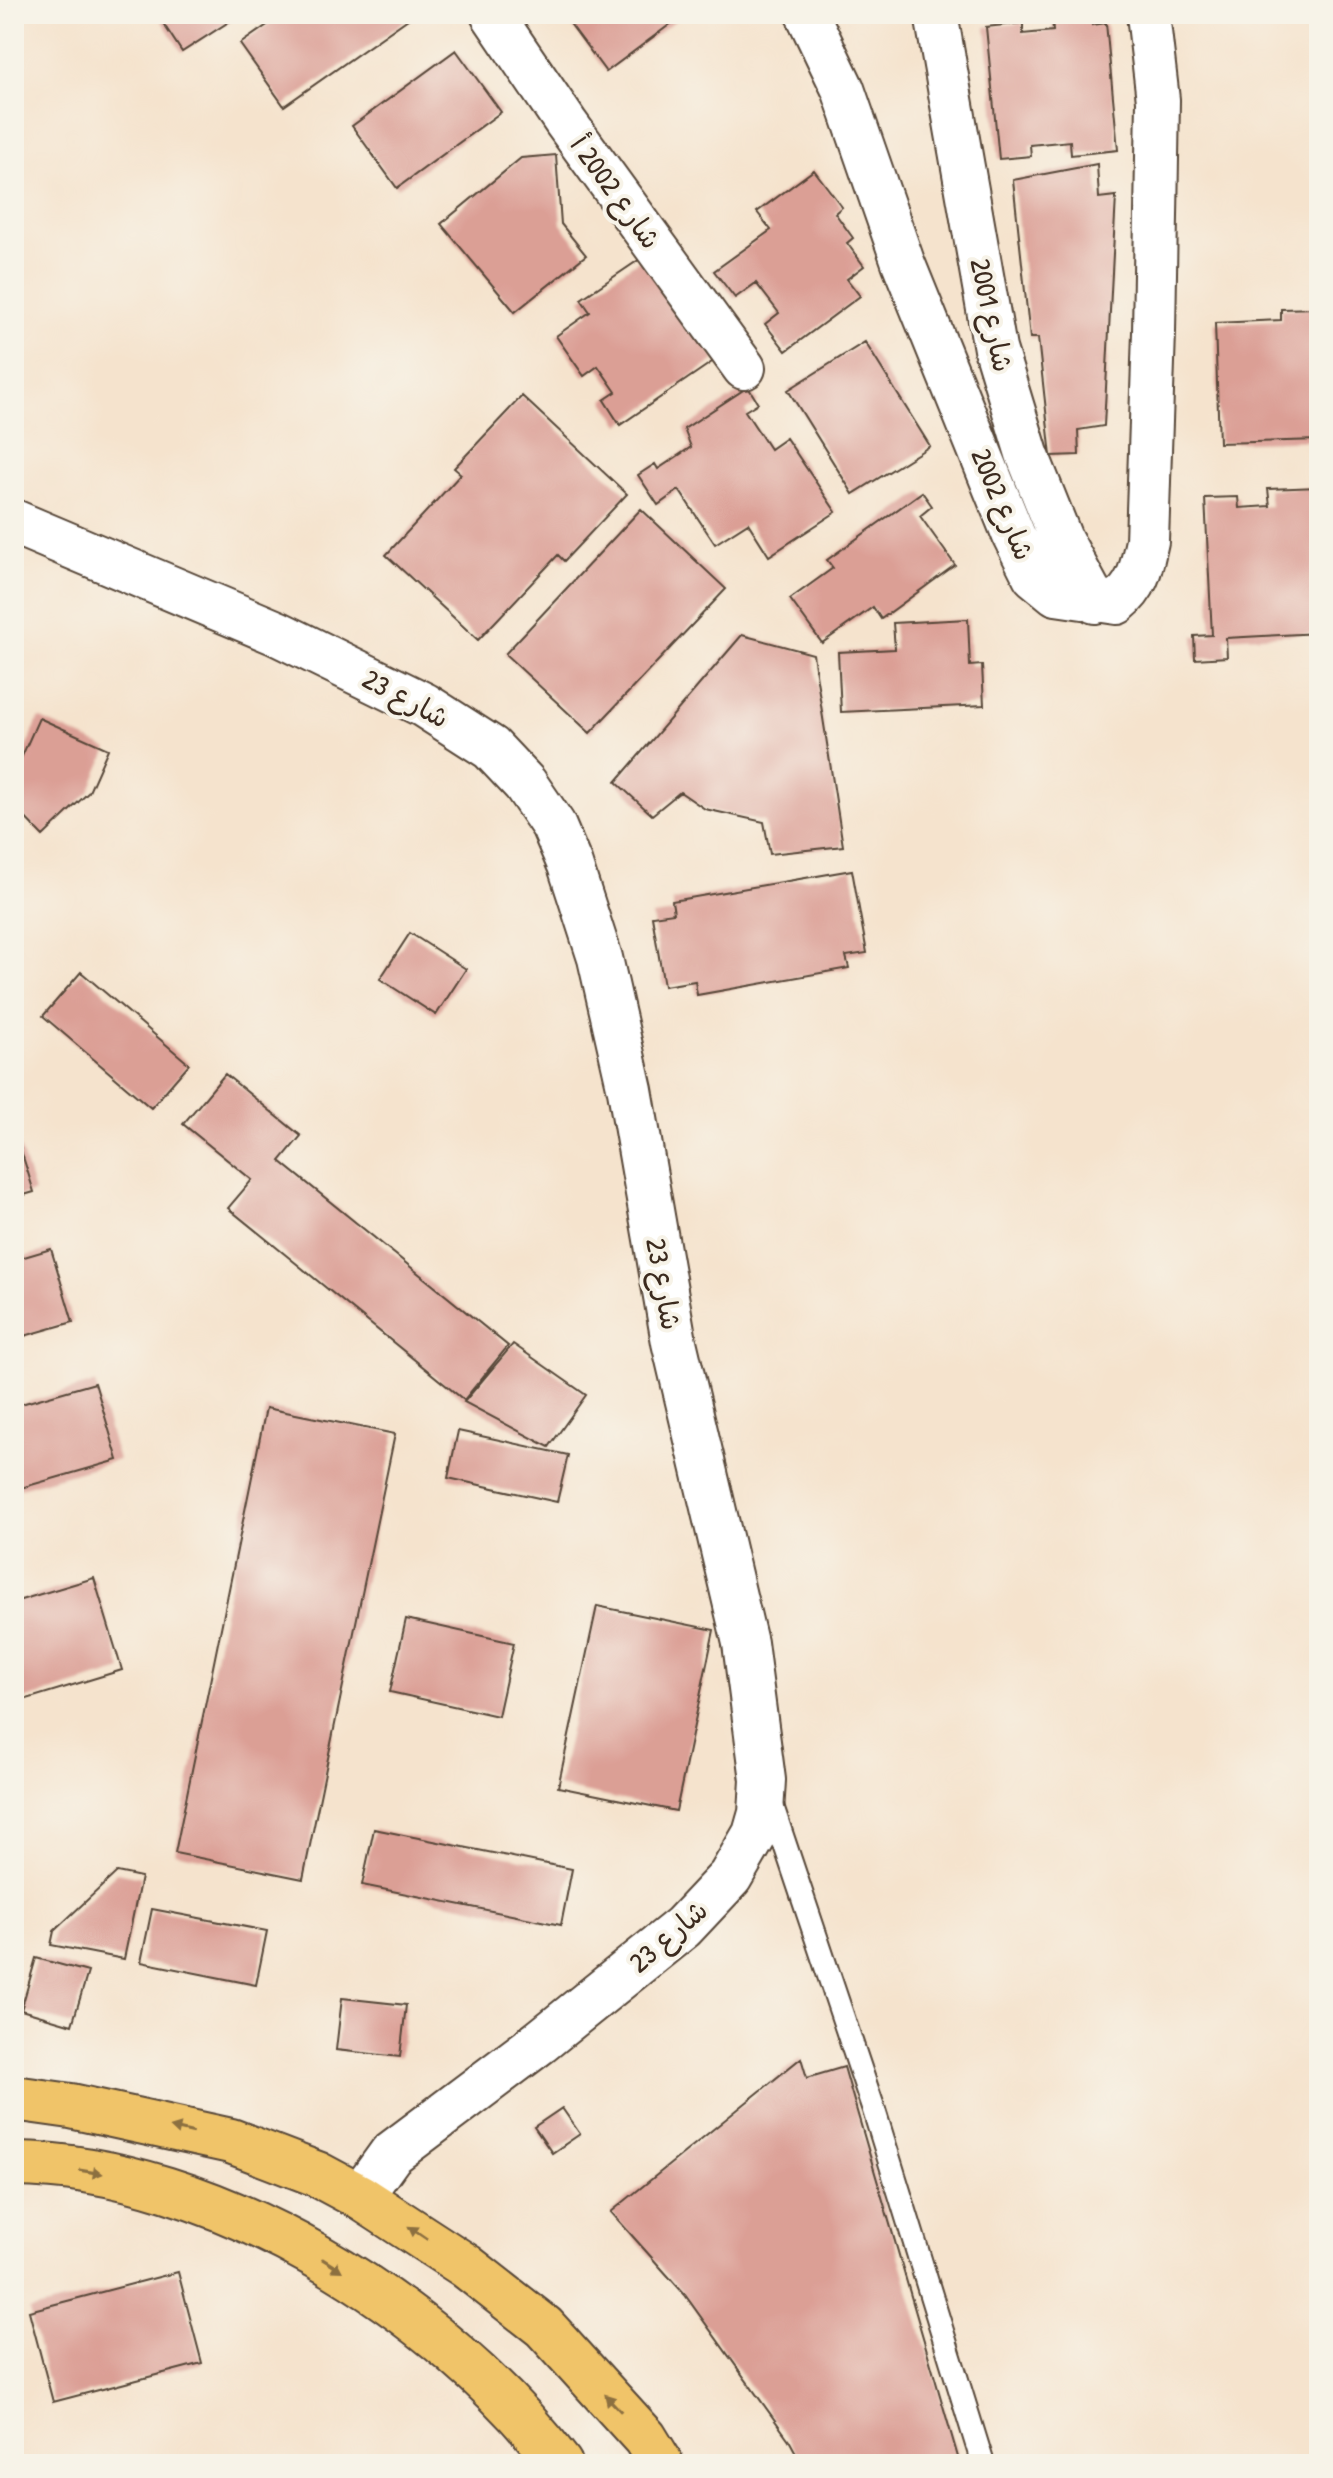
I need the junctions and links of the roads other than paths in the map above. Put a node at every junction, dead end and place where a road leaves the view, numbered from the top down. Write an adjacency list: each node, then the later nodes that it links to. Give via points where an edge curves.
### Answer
1 (492, 14): 5 (street, شارع 2002 أ)
2 (807, 14): 7 (street, شارع 2002, via 843,89 903,262 1034,576 1056,594)
3 (936, 14): 7 (street, شارع 2001, via 995,349 1027,454 1061,539)
4 (1148, 14): 7 (street, شارع 2002, via 1158,100 1147,541 1132,591 1117,603)
5 (744, 368)
6 (14, 522): 8 (street, شارع 23, via 277,633 424,705 491,748 553,825 600,958 630,1090 674,1342 745,1643)
7 (1095, 602)
8 (763, 1780): 11 (street, شارع 23, via 755,1834 715,1896 540,2042 391,2154); 14 (lane, via 873,2107)
9 (14, 2098): 11 (highway, one-way to 9, via 231,2141)
10 (14, 2164): 12 (highway, one-way to 12, via 119,2176 209,2205 310,2251 396,2305 470,2365)
11 (360, 2197): 13 (highway, one-way to 11, via 645,2438 544,2327 466,2266)
12 (560, 2464)
13 (661, 2464)
14 (983, 2464)

